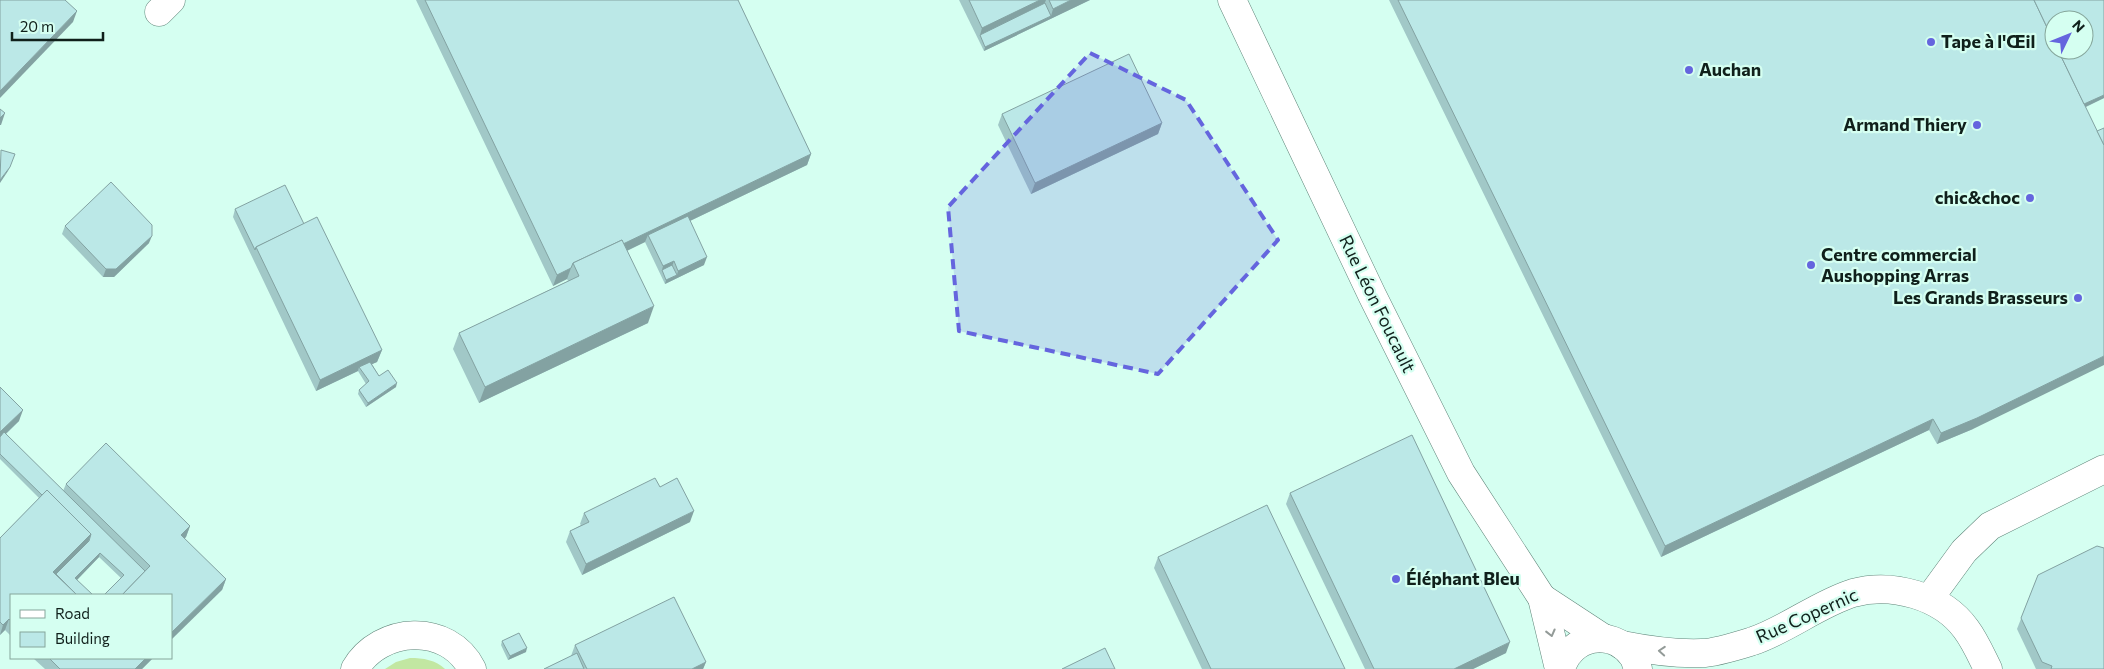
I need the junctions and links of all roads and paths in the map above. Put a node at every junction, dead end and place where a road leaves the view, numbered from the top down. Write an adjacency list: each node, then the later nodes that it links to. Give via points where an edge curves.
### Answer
1 (1232, 0): 3 (street, Rue Léon Foucault, via 1461,474)
2 (2104, 469): 4 (street, via 1990,526 1964,551)
3 (1542, 598): 5 (street, Rue Léon Foucault); 9 (street, Rue Léon Foucault, one-way to 9)
4 (1929, 599): 6 (street, Rue Copernic, via 1884,590 1853,593 1753,641); 12 (street, Rue Copernic, via 1955,616 1966,629)
5 (1613, 641): 6 (street, Rue Copernic, one-way to 5, via 1652,650); 9 (street, via 1591,639 1579,643 1570,651); 10 (street, via 1633,656)
6 (1703, 654): 11 (street, Rue Copernic)
7 (355, 669): 8 (street, via 368,652 380,644 392,638 421,635 449,645 462,654)
8 (472, 669)
9 (1560, 669)
10 (1638, 669)
11 (1680, 669)
12 (1988, 669)

